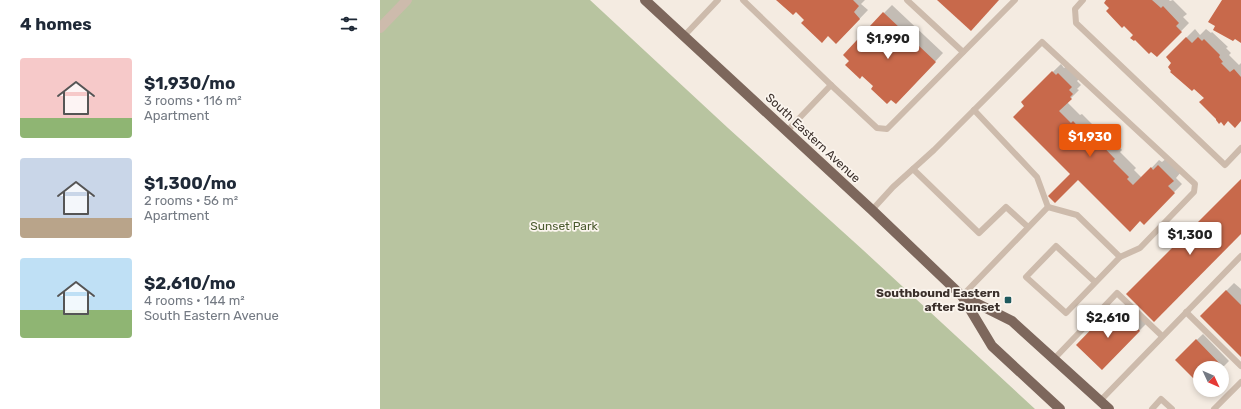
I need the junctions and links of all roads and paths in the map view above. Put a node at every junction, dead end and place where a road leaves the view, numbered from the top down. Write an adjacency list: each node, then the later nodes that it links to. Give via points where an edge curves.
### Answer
1 (408, 0): 8 (street)
2 (645, 0): 9 (main road, South Eastern Avenue)
3 (718, 0): 9 (lane)
4 (743, 0): 11 (lane)
5 (907, 0): 10 (lane)
6 (1015, 0): 10 (lane)
7 (1083, 0): 14 (lane, via 1075,9 1076,23 1225,165)
8 (380, 28)
9 (684, 36): 13 (main road, South Eastern Avenue)
10 (963, 52): 11 (lane, via 887,129 877,128)
11 (831, 86): 13 (lane)
12 (974, 110): 15 (lane); 16 (lane, via 1037,176); 19 (lane, via 1042,42 1195,184 1194,192 1140,248)
13 (787, 131): 17 (main road, South Eastern Avenue)
14 (1241, 148)
15 (913, 169): 17 (lane); 18 (lane, via 980,233 1006,207)
16 (1048, 207): 18 (lane); 19 (lane, via 1077,215)
17 (872, 210): 22 (main road, South Eastern Avenue)
18 (1028, 227): 22 (lane)
19 (1120, 257): 21 (lane)
20 (1240, 260): 23 (lane)
21 (1095, 282): 21 (lane, via 1066,313 1026,277 1056,246)
22 (962, 296): 25 (main road, South Eastern Avenue, via 1012,321); 29 (main road, South Eastern Avenue, via 992,346)
23 (1186, 312): 24 (lane); 26 (lane)
24 (1162, 336): 25 (lane, via 1117,293); 28 (lane)
25 (1054, 359): 28 (main road, South Eastern Avenue)
26 (1241, 366)
27 (1241, 382): 33 (lane)
28 (1100, 401): 30 (main road, South Eastern Avenue)
29 (1060, 409)
30 (1109, 409)
31 (1152, 409): 32 (lane, via 1161,399)
32 (1172, 409)
33 (1214, 409)

